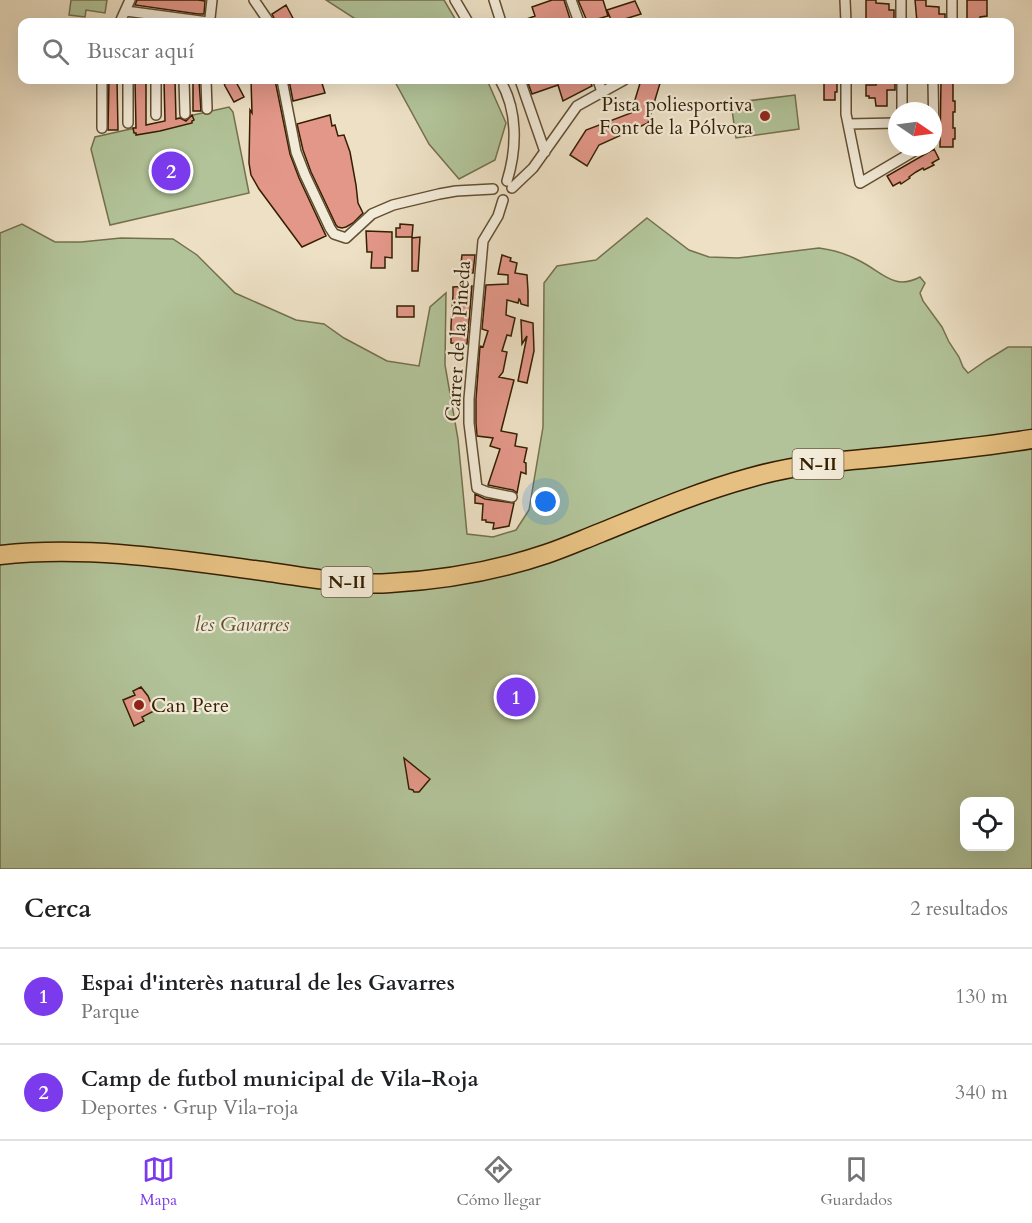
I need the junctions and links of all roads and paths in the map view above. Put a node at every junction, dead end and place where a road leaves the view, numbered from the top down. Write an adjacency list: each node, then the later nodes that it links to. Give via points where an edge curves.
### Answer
1 (130, 0): 10 (street)
2 (212, 0): 13 (street)
3 (254, 0): 14 (street)
4 (455, 0): 15 (street)
5 (494, 0): 16 (street)
6 (571, 0): 17 (street)
7 (845, 0): 18 (street)
8 (901, 0): 19 (street)
9 (952, 0): 20 (street)
10 (126, 11): 11 (street); 12 (street)
11 (122, 18)
12 (178, 18)
13 (209, 18)
14 (267, 18)
15 (466, 18)
16 (500, 18)
17 (578, 18)
18 (846, 18)
19 (901, 18)
20 (952, 18)
21 (102, 84): 43 (street)
22 (128, 84): 40 (street)
23 (156, 84): 39 (street)
24 (184, 84): 38 (street)
25 (206, 84): 37 (street)
26 (283, 84): 47 (street, via 296,152 334,234 346,238 372,214 393,205 456,191)
27 (502, 84): 46 (street, via 513,115)
28 (521, 84): 44 (street)
29 (599, 84): 34 (street)
30 (617, 84): 34 (street)
31 (846, 84): 41 (street)
32 (902, 84): 35 (street)
33 (933, 84): 36 (street)
34 (602, 92): 44 (street, via 577,106)
35 (902, 102)
36 (933, 102)
37 (207, 109)
38 (184, 114)
39 (156, 115)
40 (128, 123)
41 (848, 123): 42 (street); 45 (street, via 860,183)
42 (888, 123)
43 (102, 128)
44 (545, 152): 46 (street, via 533,168)
45 (906, 156)
46 (510, 185): 47 (street, via 498,182); 48 (street, via 509,197)
47 (493, 189): 48 (street, via 497,198)
48 (503, 200): 50 (street, Carrer de la Pineda, via 483,241 468,417 477,488)
49 (1032, 439): 51 (highway, N-II, via 808,465 760,475 682,500 546,554 490,570 434,579 387,584 118,554)
50 (512, 497)
51 (0, 555)

